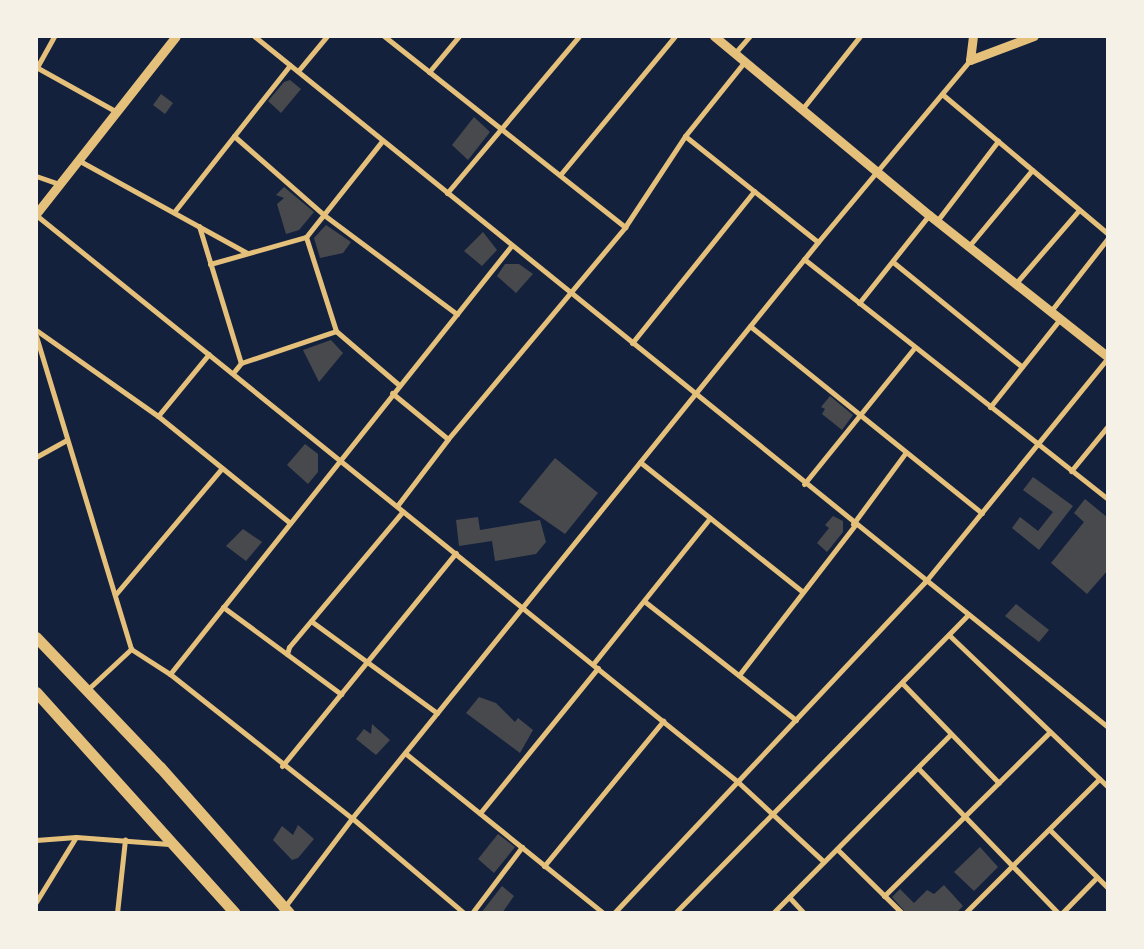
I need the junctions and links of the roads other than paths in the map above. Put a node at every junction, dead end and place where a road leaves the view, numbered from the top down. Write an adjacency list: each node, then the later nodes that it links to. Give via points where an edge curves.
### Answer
1 (54, 36): 18 (street)
2 (176, 36): 23 (street)
3 (254, 36): 17 (street)
4 (327, 36): 19 (street)
5 (384, 36): 20 (street)
6 (459, 36): 20 (street)
7 (579, 36): 24 (street)
8 (675, 36): 32 (street)
9 (714, 36): 14 (street)
10 (750, 36): 14 (street)
11 (860, 36): 22 (street)
12 (973, 36): 15 (street)
13 (1034, 36): 15 (street)
14 (735, 53): 16 (street)
15 (970, 60): 21 (street)
16 (744, 61): 22 (street); 26 (street)
17 (290, 65): 19 (street); 25 (street)
18 (37, 68): 23 (street)
19 (298, 72): 27 (street)
20 (429, 72): 24 (street)
21 (942, 94): 28 (street); 31 (street)
22 (803, 108): 31 (street)
23 (115, 111): 29 (street)
24 (502, 129): 32 (street); 36 (street)
25 (234, 136): 38 (street); 40 (street)
26 (685, 136): 35 (street); 43 (street)
27 (382, 140): 36 (street); 40 (street)
28 (998, 140): 30 (street); 41 (street)
29 (78, 160): 34 (street); 38 (street)
30 (1032, 170): 37 (street); 49 (street)
31 (878, 171): 41 (street); 47 (street)
32 (560, 175): 43 (street)
33 (36, 176): 34 (street)
34 (59, 184): 39 (street)
35 (754, 191): 47 (street); 64 (street)
36 (447, 193): 48 (street)
37 (1079, 210): 44 (street); 54 (street)
38 (174, 212): 42 (street)
39 (36, 214): 66 (street)
40 (324, 215): 45 (street); 58 (street)
41 (933, 218): 49 (street); 52 (street)
42 (199, 226): 50 (street); 53 (street)
43 (625, 227): 55 (street)
44 (1108, 234)
45 (306, 237): 50 (street); 62 (street)
46 (1108, 238): 57 (street)
47 (818, 242): 51 (street)
48 (512, 246): 55 (street); 58 (street)
49 (969, 246): 54 (street)
50 (247, 254): 53 (street)
51 (804, 259): 56 (street); 60 (street)
52 (893, 262): 56 (street); 69 (street)
53 (210, 264): 68 (street)
54 (1016, 283): 57 (street)
55 (571, 294): 64 (street); 78 (street)
56 (859, 302): 65 (street)
57 (1051, 311): 59 (street)
58 (457, 314): 71 (street)
59 (1060, 319): 67 (street); 69 (street)
60 (750, 326): 73 (street); 75 (street)
61 (36, 330): 76 (street)
62 (336, 331): 68 (street); 71 (street)
63 (36, 336): 79 (street)
64 (632, 343): 73 (street)
65 (915, 347): 74 (street); 75 (street)
66 (209, 354): 70 (street); 76 (street)
67 (1108, 358): 80 (street)
68 (241, 363): 70 (street)
69 (1022, 367): 74 (street)
70 (233, 373): 83 (street)
71 (399, 385): 72 (street)
72 (392, 393): 78 (street); 83 (street)
73 (696, 396): 84 (street); 87 (street)
74 (990, 407): 80 (street)
75 (860, 415): 81 (street); 87 (street)
76 (158, 416): 85 (street)
77 (1108, 426): 86 (street)
78 (448, 439): 89 (street)
79 (68, 440): 82 (street); 98 (street)
80 (1038, 445): 86 (street); 91 (street)
81 (906, 452): 91 (street); 94 (street)
82 (36, 457)
83 (340, 460): 89 (street); 93 (street)
84 (640, 462): 92 (street); 101 (street)
85 (222, 468): 93 (street); 98 (street)
86 (1071, 471): 88 (street)
87 (804, 484): 94 (street)
88 (1108, 499)
89 (397, 506): 90 (street)
90 (403, 511): 95 (street); 103 (street)
91 (982, 513): 96 (street)
92 (710, 518): 97 (street); 99 (street)
93 (290, 523): 100 (street)
94 (854, 525): 96 (street); 97 (street)
95 (456, 553): 101 (street); 108 (street)
96 (925, 582): 102 (street); 117 (street)
97 (803, 592): 111 (street)
98 (115, 595): 106 (street)
99 (644, 601): 109 (street); 111 (street)
100 (223, 607): 107 (street); 110 (street)
101 (522, 607): 109 (street); 116 (street)
102 (968, 615): 104 (street); 119 (street)
103 (311, 621): 107 (street); 108 (street)
104 (949, 635): 112 (street); 120 (street)
105 (36, 637): 113 (main road)
106 (131, 649): 110 (street); 113 (street)
107 (287, 654): 115 (street)
108 (366, 664): 115 (street); 116 (street)
109 (595, 666): 118 (street); 129 (street)
110 (170, 674): 123 (street)
111 (739, 675): 117 (street)
112 (902, 683): 121 (street); 130 (street)
113 (86, 691): 148 (main road, via 160,767)
114 (36, 692): 137 (main road)
115 (341, 694): 123 (street)
116 (437, 714): 122 (street)
117 (796, 720): 126 (street)
118 (663, 721): 126 (street); 141 (street)
119 (1108, 727)
120 (1050, 732): 125 (street); 127 (street)
121 (952, 734): 124 (street); 127 (street)
122 (405, 752): 129 (street); 131 (street)
123 (282, 766): 131 (street)
124 (918, 768): 132 (street); 139 (street)
125 (1099, 779): 128 (street); 133 (street)
126 (738, 782): 130 (street); 154 (street)
127 (999, 783): 132 (street)
128 (1108, 787)
129 (480, 813): 138 (street)
130 (773, 814): 140 (street); 155 (street)
131 (352, 818): 148 (street); 151 (street)
132 (962, 818): 142 (street); 145 (street)
133 (1050, 830): 142 (street); 143 (street)
134 (76, 837): 135 (street); 136 (street); 147 (street)
135 (125, 839): 137 (street); 149 (street)
136 (36, 840)
137 (175, 844): 150 (main road)
138 (522, 848): 141 (street); 152 (street)
139 (837, 849): 140 (street); 145 (street)
140 (824, 862): 146 (street)
141 (544, 866): 153 (street)
142 (1012, 866): 159 (street); 160 (street)
143 (1097, 877): 144 (street); 161 (street)
144 (1108, 888)
145 (884, 896): 158 (street)
146 (789, 897): 156 (street); 157 (street)
147 (36, 902)
148 (284, 911)
149 (117, 913)
150 (235, 913)
151 (464, 913)
152 (472, 913)
153 (602, 913)
154 (614, 913)
155 (675, 913)
156 (773, 913)
157 (804, 913)
158 (902, 913)
159 (965, 913)
160 (1058, 913)
161 (1062, 913)

